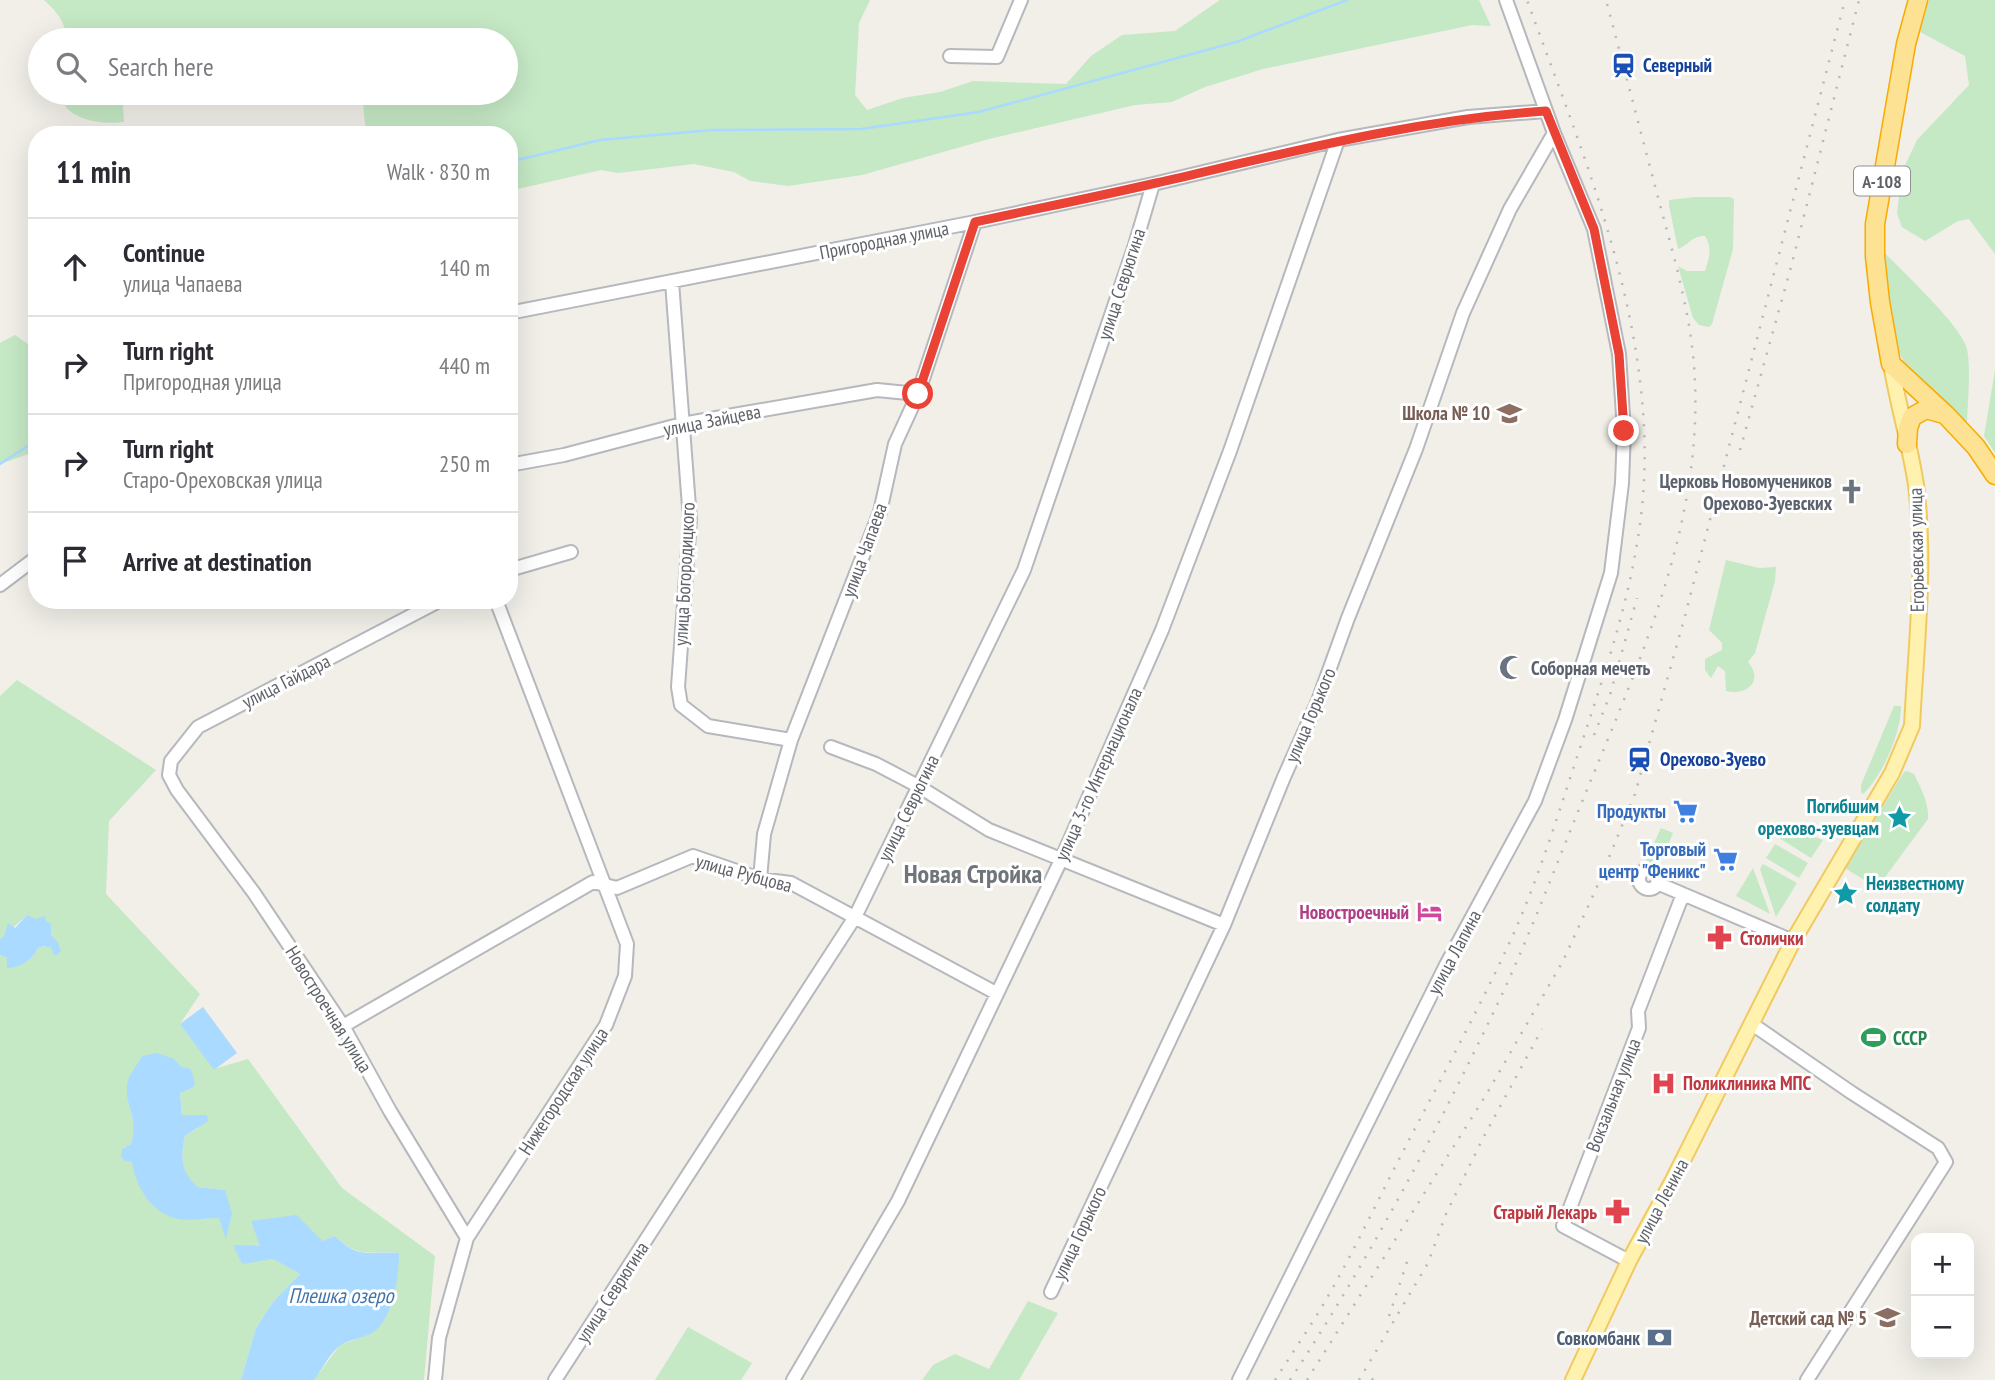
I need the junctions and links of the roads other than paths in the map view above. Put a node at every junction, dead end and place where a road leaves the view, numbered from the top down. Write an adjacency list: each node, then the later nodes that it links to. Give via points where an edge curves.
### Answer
1 (1021, 0): 4 (street, via 997,57)
2 (1506, 0): 5 (street, улица Лапина)
3 (1918, 0): 12 (highway, Егорьевская улица / А-108, via 1906,44 1875,225 1880,302)
4 (950, 56)
5 (1546, 111): 6 (street, улица Лапина); 7 (street, Пригородная улица, via 1468,117)
6 (1554, 133): 35 (street, улица Горького, via 1510,209 1462,313 1416,449 1318,701); 46 (street, улица Лапина, via 1594,229 1619,354 1624,431 1620,505 1607,585 1566,720 1535,801 1446,965)
7 (1338, 140): 8 (street, Пригородная улица); 29 (street, улица 3-го Интернационала, via 1162,630)
8 (1153, 184): 9 (street, Пригородная улица); 27 (street, улица Севрюгина, via 1024,570)
9 (975, 222): 10 (street, Пригородная улица); 13 (street, улица Чапаева)
10 (671, 282): 11 (street, Пригородная улица); 15 (street, улица Богородицкого)
11 (518, 311)
12 (1891, 365): 14 (highway); 16 (main road, Егорьевская улица)
13 (918, 394): 15 (street, улица Зайцева, via 877,390); 25 (street, улица Чапаева, via 895,444 880,512)
14 (1946, 415): 16 (highway, via 1926,409 1912,417); 18 (highway)
15 (682, 424): 17 (street, улица Зайцева); 25 (street, улица Богородицкого, via 690,520 678,687 681,705 708,726)
16 (1907, 444): 36 (main road, Егорьевская улица, via 1919,531 1912,726 1892,774)
17 (518, 463)
18 (1995, 475)
19 (571, 552): 21 (street)
20 (28, 564): 22 (street)
21 (518, 567)
22 (0, 585)
23 (424, 609): 28 (street, улица Гайдара, via 198,727 171,761 169,775)
24 (499, 609): 32 (street, Нижегородская улица)
25 (791, 740): 30 (street, улица Чапаева, via 764,834)
26 (831, 747): 27 (street)
27 (918, 786): 29 (street, via 989,830); 34 (street, улица Севрюгина)
28 (177, 790): 39 (street, Новостроечная улица, via 254,893)
29 (1061, 860): 35 (street); 37 (street, улица 3-го Интернационала)
30 (760, 879): 32 (street, улица Рубцова, via 693,856 617,888); 34 (street, улица Рубцова, via 791,883)
31 (1657, 883): 33 (street)
32 (605, 885): 39 (street, улица Рубцова, via 593,882); 40 (street, Нижегородская улица, via 627,944 625,976 606,1025)
33 (1683, 894): 36 (street); 41 (street, Вокзальная улица, via 1638,1011 1639,1028 1563,1226)
34 (855, 917): 37 (street, улица Рубцова); 44 (street, улица Севрюгина)
35 (1224, 925): 42 (street, улица Горького)
36 (1793, 942): 38 (main road, Егорьевская улица)
37 (996, 993): 45 (street, улица 3-го Интернационала, via 898,1201)
38 (1752, 1024): 41 (main road, улица Ленина); 48 (street, via 1938,1148 1946,1162)
39 (343, 1026): 40 (street, Новостроечная улица)
40 (467, 1238): 43 (street, Нижегородская улица, via 439,1338)
41 (1629, 1261): 47 (main road, улица Ленина)
42 (1051, 1292)
43 (435, 1380)
44 (555, 1380)
45 (793, 1380)
46 (1239, 1380)
47 (1573, 1380)
48 (1807, 1380)

